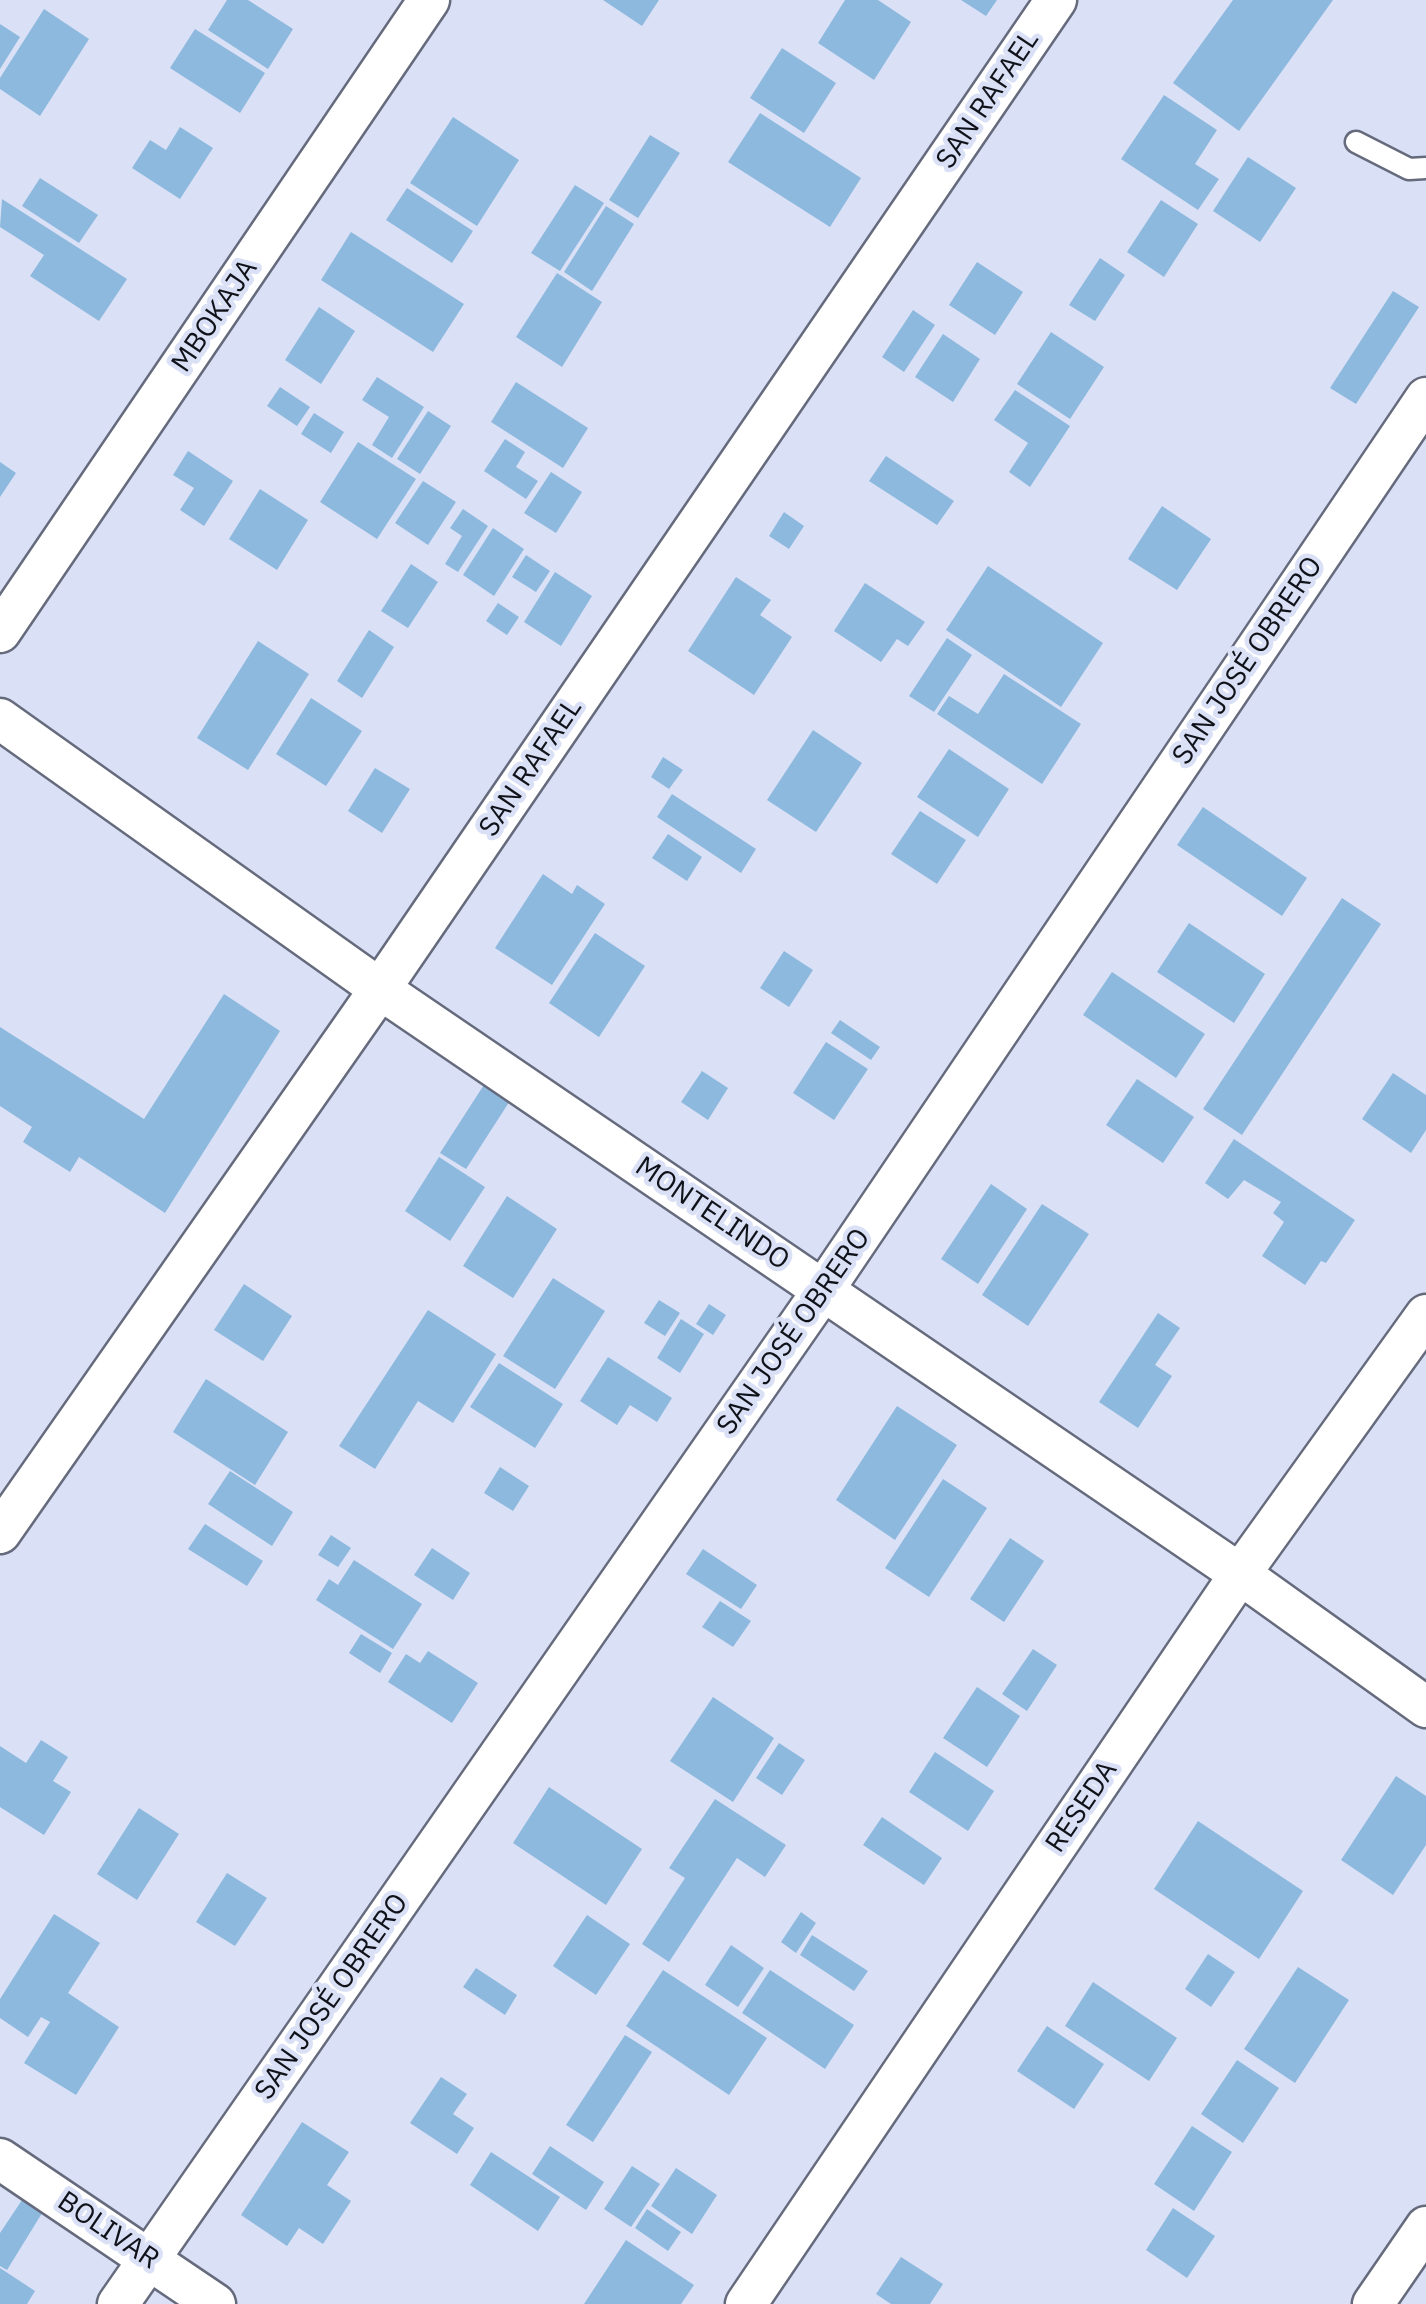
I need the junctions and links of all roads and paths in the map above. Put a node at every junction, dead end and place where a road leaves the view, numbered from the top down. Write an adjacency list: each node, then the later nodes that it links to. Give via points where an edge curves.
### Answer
1 (429, 0): 6 (street, MBOKAJA)
2 (1056, 0): 8 (street, SAN RAFAEL)
3 (1356, 142): 4 (lane, via 1408,169)
4 (1426, 168)
5 (1426, 398): 9 (street, SAN JOSÉ OBRERO)
6 (0, 632)
7 (0, 719): 8 (street, MONTELINDO)
8 (380, 989): 9 (street, MONTELINDO); 11 (street, SAN RAFAEL)
9 (824, 1290): 12 (street, MONTELINDO); 16 (street, SAN JOSÉ OBRERO)
10 (1426, 1315): 12 (street, RESEDA)
11 (0, 1533)
12 (1240, 1574): 13 (street, MONTELINDO); 19 (street, RESEDA)
13 (1426, 1707)
14 (0, 2159): 16 (street, BOLIVAR)
15 (1426, 2227): 20 (street)
16 (150, 2258): 17 (street, SAN JOSÉ OBRERO); 18 (street, BOLIVAR)
17 (118, 2304)
18 (215, 2304)
19 (746, 2304)
20 (1373, 2304)

